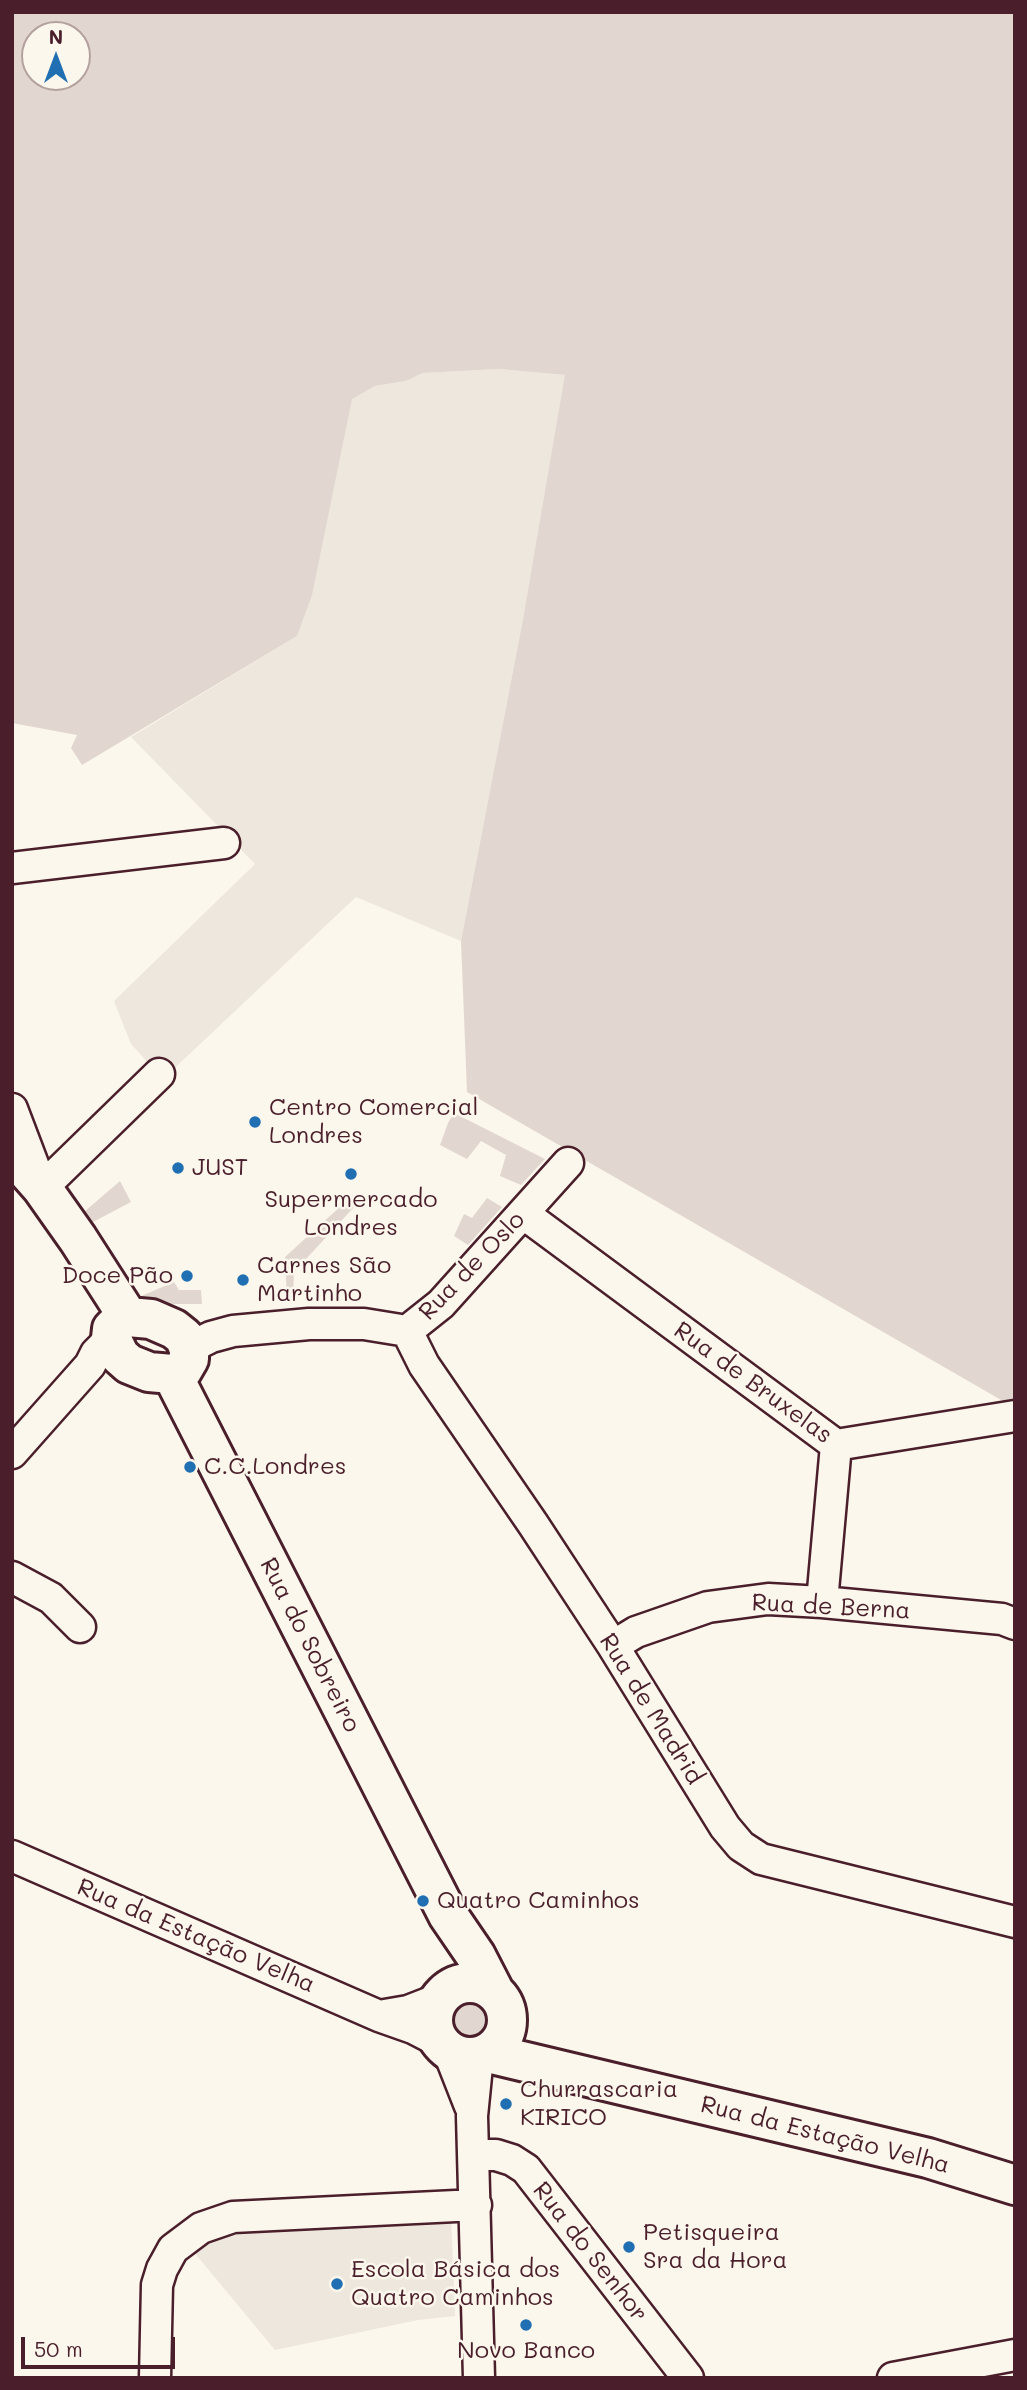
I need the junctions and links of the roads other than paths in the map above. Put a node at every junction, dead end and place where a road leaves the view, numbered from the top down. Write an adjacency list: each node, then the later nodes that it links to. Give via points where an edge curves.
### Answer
1 (224, 844): 2 (street)
2 (12, 868)
3 (159, 1074): 7 (street)
4 (12, 1109): 7 (street)
5 (12, 1154): 7 (main road)
6 (568, 1163): 8 (street, Rua de Oslo)
7 (42, 1188): 10 (main road, via 78,1239)
8 (524, 1214): 9 (street, Rua de Oslo, via 441,1304); 13 (street, Rua de Bruxelas)
9 (407, 1331): 11 (street, Rua de Oslo, via 364,1324 233,1331); 19 (street, Rua de Madrid, via 424,1365)
10 (113, 1345): 11 (main road, via 149,1372); 11 (main road, via 151,1319); 14 (street)
11 (178, 1354): 21 (main road, Rua do Sobreiro)
12 (1015, 1416): 13 (street, Rua de Bruxelas)
13 (836, 1446): 16 (street)
14 (12, 1453)
15 (12, 1577): 18 (street, via 51,1598)
16 (822, 1602): 17 (street, Rua de Berna); 19 (street, Rua de Berna, via 768,1599 708,1607 636,1632)
17 (1015, 1623)
18 (80, 1627)
19 (613, 1646): 22 (street, Rua de Madrid, via 741,1846 761,1859)
20 (15, 1864): 25 (street, Rua da Estação Velha)
21 (448, 1915): 23 (main road, Rua do Sobreiro, via 457,1943 455,1971); 24 (main road, Rua do Sobreiro)
22 (1015, 1922)
23 (443, 1994): 24 (main road, via 471,1982 483,1984); 25 (street, via 408,2011); 26 (main road, via 433,2020)
24 (501, 2001): 26 (main road, via 508,2023 505,2035); 27 (main road, Rua da Estação Velha, via 528,2049)
25 (379, 2016): 26 (street, Rua da Estação Velha)
26 (464, 2050): 27 (main road, Rua da Estação Velha); 28 (street)
27 (552, 2069): 29 (main road, Rua da Estação Velha, via 915,2155)
28 (475, 2155): 30 (street); 35 (street, Rua do Senhor, via 496,2155 526,2169)
29 (1015, 2185)
30 (475, 2205): 33 (street, via 233,2217 201,2228 173,2249 156,2285); 34 (street)
31 (1015, 2355): 32 (street)
32 (981, 2370): 36 (street)
33 (155, 2378)
34 (479, 2378)
35 (688, 2378)
36 (893, 2378)

